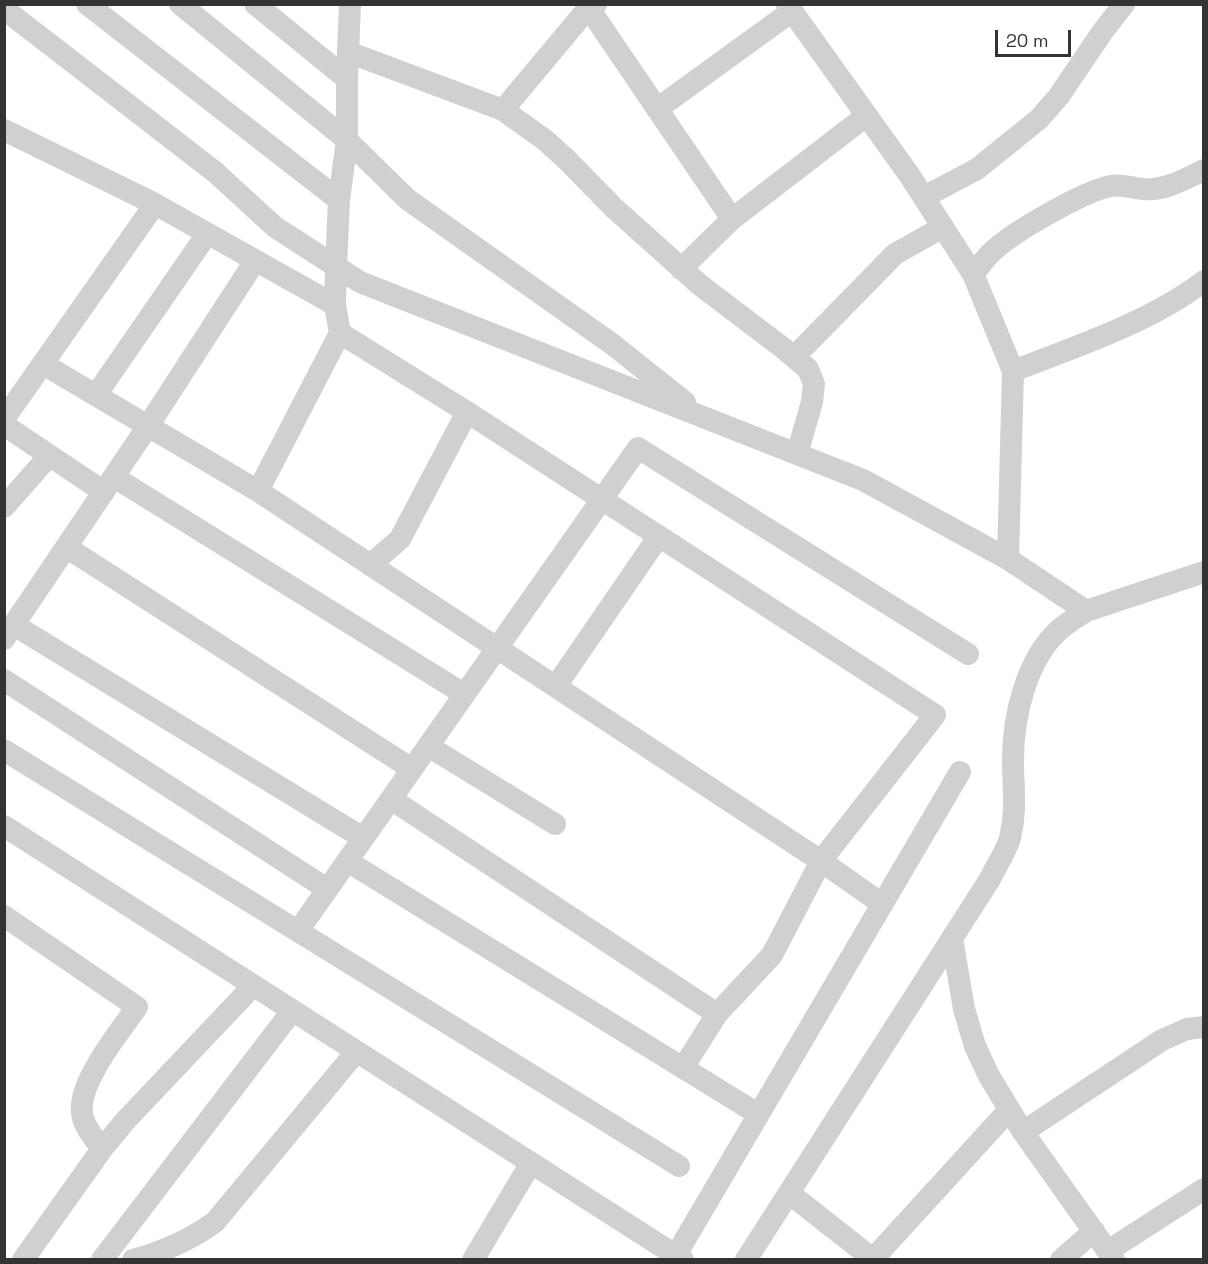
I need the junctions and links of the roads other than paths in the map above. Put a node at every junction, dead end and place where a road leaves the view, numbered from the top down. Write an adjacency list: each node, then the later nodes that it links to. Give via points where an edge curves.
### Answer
1 (87, 4): 18 (street)
2 (180, 4): 15 (street)
3 (255, 4): 10 (street)
4 (1124, 4): 17 (street, via 1039,119 977,169)
5 (349, 5): 9 (street)
6 (590, 6): 11 (street); 12 (street)
7 (789, 8): 11 (street); 13 (street)
8 (4, 9): 24 (street, via 215,172 276,227)
9 (348, 52): 10 (street); 12 (street)
10 (347, 79): 15 (street)
11 (657, 109): 20 (street)
12 (503, 110): 25 (street, via 545,140)
13 (866, 116): 17 (street); 20 (street)
14 (4, 130): 19 (street)
15 (347, 140): 18 (street); 35 (street, via 407,199 612,344)
16 (1203, 170): 26 (street, via 1160,188 1112,186 1090,193 1025,228 994,250)
17 (924, 197): 21 (street)
18 (339, 201): 24 (street)
19 (155, 204): 22 (street); 31 (street)
20 (732, 219): 25 (street)
21 (943, 227): 26 (street); 30 (street, via 895,254)
22 (207, 234): 23 (street); 33 (street)
23 (255, 261): 28 (street); 38 (street)
24 (336, 268): 28 (street); 35 (street, via 360,282)
25 (681, 268): 30 (street)
26 (973, 274): 32 (street)
27 (1203, 282): 32 (street, via 1106,335)
28 (335, 305): 29 (street)
29 (340, 333): 34 (street); 42 (street)
30 (795, 357): 39 (street, via 808,369 814,384)
31 (43, 364): 33 (street); 36 (street)
32 (1013, 371): 47 (street)
33 (96, 395): 38 (street)
34 (467, 412): 43 (street); 48 (street, via 400,539)
35 (704, 417): 39 (street)
36 (4, 419)
37 (4, 426): 40 (street)
38 (148, 426): 41 (street); 42 (street)
39 (797, 454): 47 (street, via 863,480)
40 (49, 456): 41 (street); 44 (street)
41 (109, 485): 46 (street); 56 (street)
42 (258, 491): 48 (street)
43 (602, 499): 45 (street); 52 (street); 53 (street, via 638,448)
44 (4, 507)
45 (659, 537): 55 (street); 66 (street, via 935,715)
46 (66, 547): 51 (street); 59 (street)
47 (1008, 559): 50 (street)
48 (370, 565): 52 (street)
49 (1203, 572): 50 (street)
50 (1086, 611): 71 (street, via 1059,630 1039,657 1025,687 1016,719 1016,808 1009,841)
51 (11, 620): 64 (street)
52 (497, 648): 55 (street); 56 (street)
53 (968, 654)
54 (4, 680): 67 (street)
55 (556, 687): 66 (street)
56 (464, 694): 57 (street)
57 (428, 746): 59 (street); 62 (street)
58 (4, 750): 70 (street)
59 (412, 769): 61 (street)
60 (960, 772): 68 (street)
61 (391, 799): 64 (street); 74 (street)
62 (555, 824)
63 (4, 826): 72 (street)
64 (363, 838): 65 (street)
65 (347, 861): 67 (street); 77 (street)
66 (821, 861): 68 (street); 74 (street, via 772,955)
67 (327, 890): 70 (street)
68 (882, 904): 79 (street)
69 (4, 916): 81 (street, via 137,1007 90,1078 82,1097 82,1115)
70 (298, 931): 83 (street)
71 (952, 938): 78 (street, via 963,1009 975,1046); 85 (street)
72 (253, 986): 73 (street); 81 (street)
73 (292, 1011): 76 (street); 92 (street)
74 (717, 1014): 77 (street)
75 (1203, 1027): 80 (street, via 1186,1029 1162,1040)
76 (356, 1052): 82 (street); 93 (street, via 215,1222 195,1237)
77 (683, 1068): 79 (street)
78 (1009, 1110): 80 (street); 90 (street)
79 (758, 1114): 89 (street)
80 (1023, 1132): 86 (street)
81 (102, 1149): 91 (street)
82 (531, 1164): 89 (street); 94 (street)
83 (679, 1166)
84 (1203, 1189): 88 (street)
85 (789, 1193): 87 (street); 95 (street)
86 (1094, 1231): 88 (street); 96 (street)
87 (847, 1252): 90 (street)
88 (1111, 1255)
89 (679, 1257)
90 (873, 1259)
91 (23, 1260)
92 (102, 1260)
93 (133, 1260)
94 (473, 1260)
95 (746, 1260)
96 (1061, 1260)

